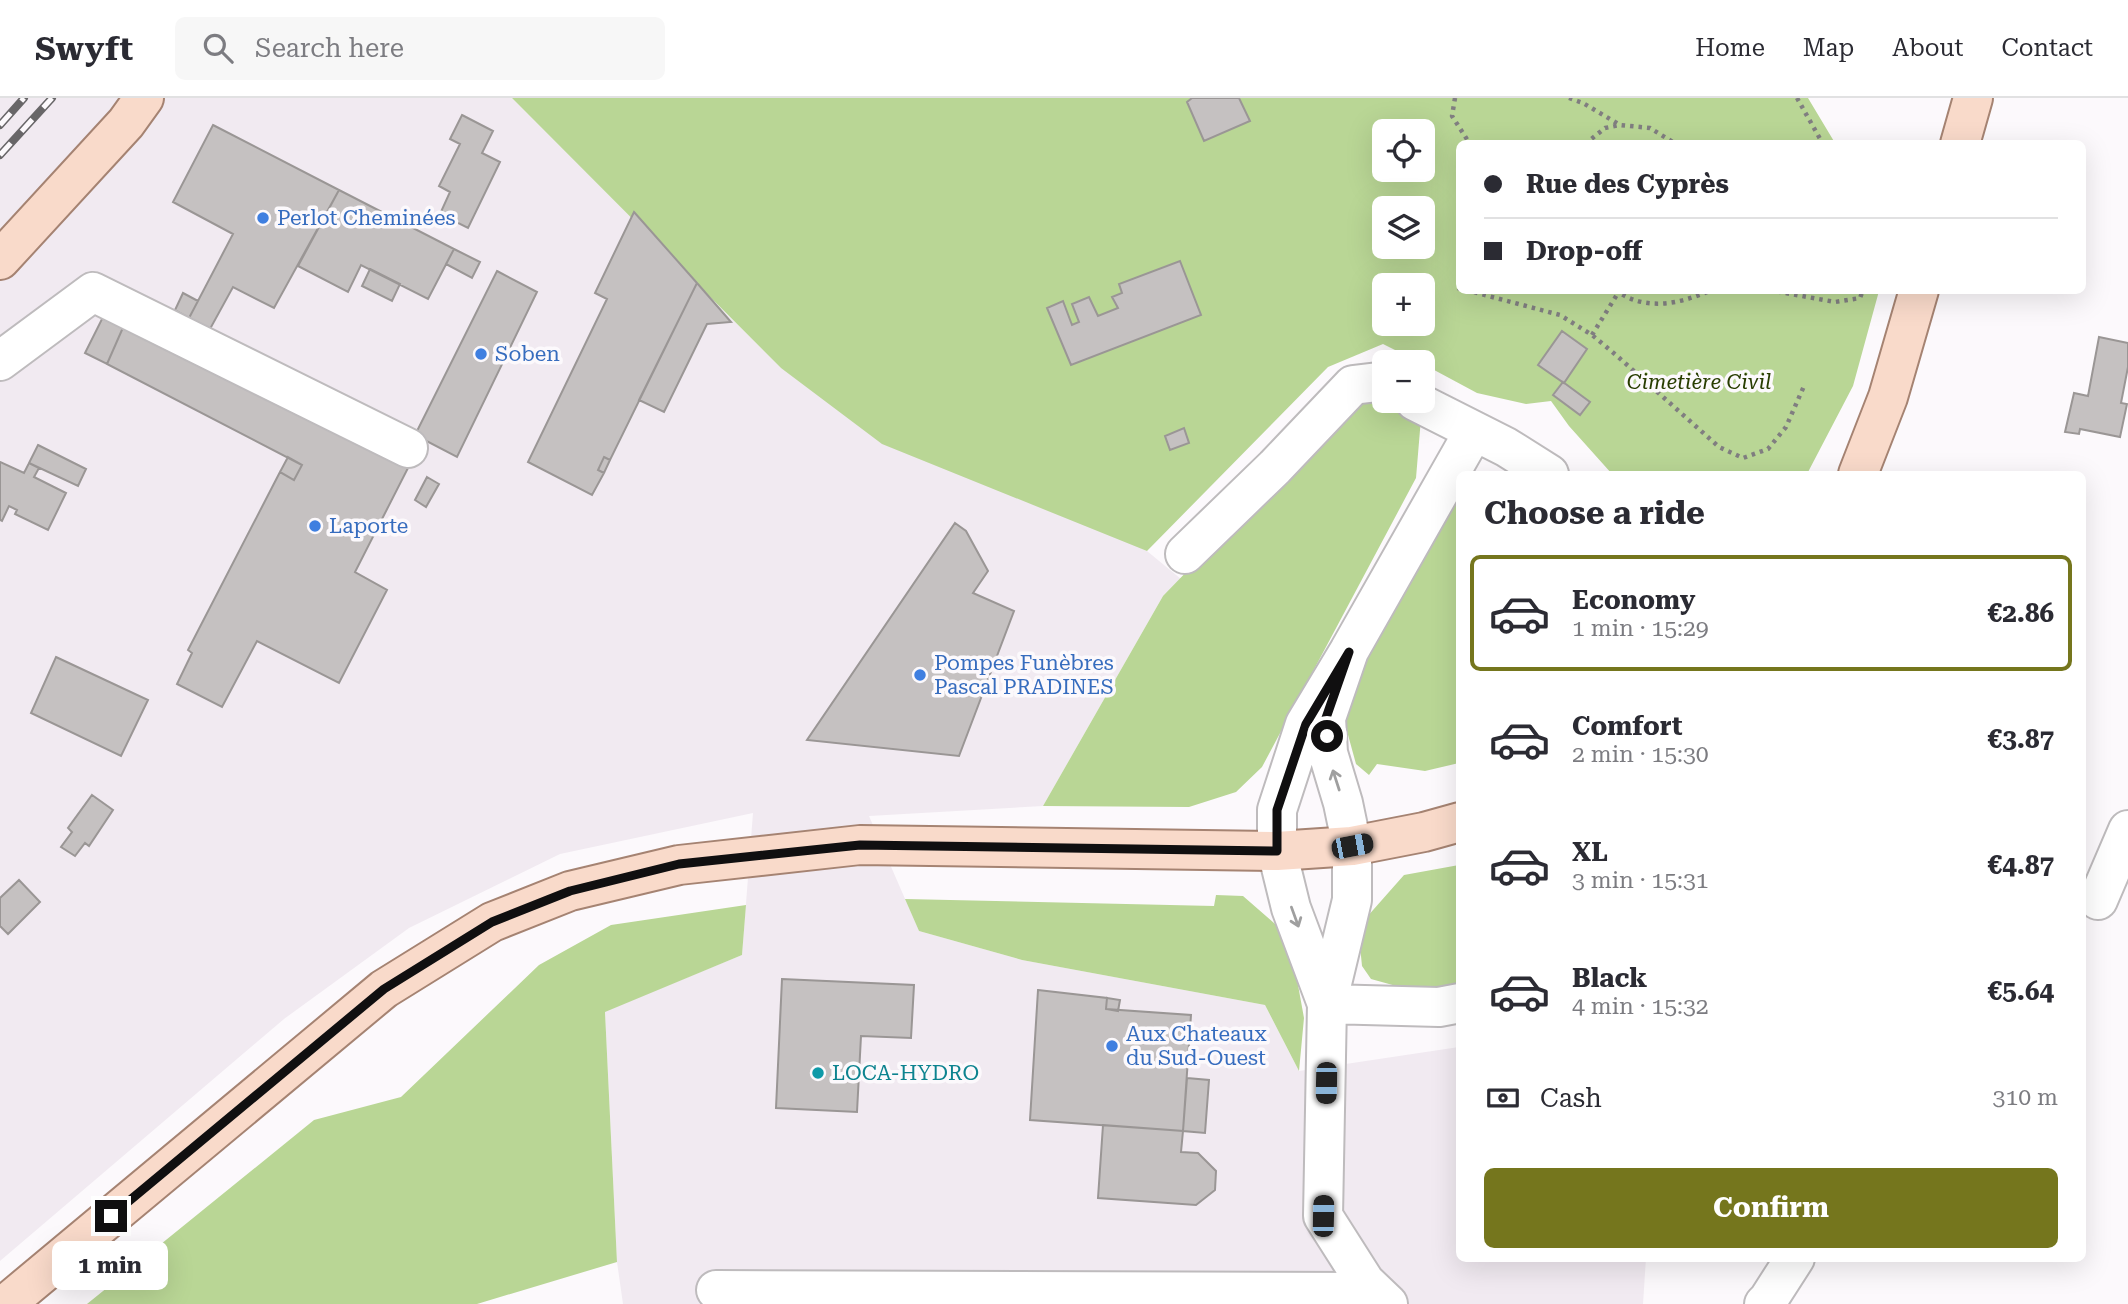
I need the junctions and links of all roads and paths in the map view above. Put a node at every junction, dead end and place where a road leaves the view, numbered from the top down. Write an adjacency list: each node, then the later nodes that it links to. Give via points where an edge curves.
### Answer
1 (144, 98): 12 (main road)
2 (1455, 98): 7 (path, via 1452,116)
3 (1569, 98): 6 (path)
4 (1797, 98): 10 (path)
5 (1973, 98): 11 (main road)
6 (1620, 125): 8 (path, via 1605,128); 9 (path, via 1650,128)
7 (1467, 140)
8 (1590, 140)
9 (1670, 140)
10 (1821, 140)
11 (1962, 140)
12 (0, 260)
13 (1481, 294): 20 (path, via 1560,315)
14 (1616, 294): 20 (path)
15 (1621, 294): 16 (path, via 1648,306)
16 (1703, 294)
17 (1791, 294): 18 (path, via 1835,302)
18 (1862, 294)
19 (1918, 294): 28 (main road, via 1888,397)
20 (1591, 335): 23 (path, via 1718,447 1743,458 1768,449 1786,427)
21 (0, 361): 26 (street, via 93,292)
22 (1372, 382): 29 (street, via 1353,384)
23 (1804, 386)
24 (1435, 411): 25 (street)
25 (1474, 431): 27 (street); 30 (street)
26 (408, 448)
27 (1544, 471)
28 (1859, 471)
29 (1185, 554)
30 (1349, 652): 33 (street, one-way to 30, via 1328,753 1326,718); 34 (street, via 1306,724 1277,810)
31 (1456, 823): 33 (main road)
32 (2128, 830): 36 (street)
33 (1352, 846): 34 (main road); 37 (street, via 1352,900)
34 (1277, 851): 37 (street, one-way to 37, via 1291,908); 42 (main road, via 860,845 679,864 570,891 492,922 384,989)
35 (2128, 877): 36 (street)
36 (2090, 905)
37 (1327, 1004): 38 (street); 41 (street, via 1323,1216 1365,1282)
38 (1456, 1004)
39 (1792, 1262): 43 (street)
40 (716, 1290): 41 (street)
41 (1382, 1298)
42 (6, 1304)
43 (1764, 1304)

